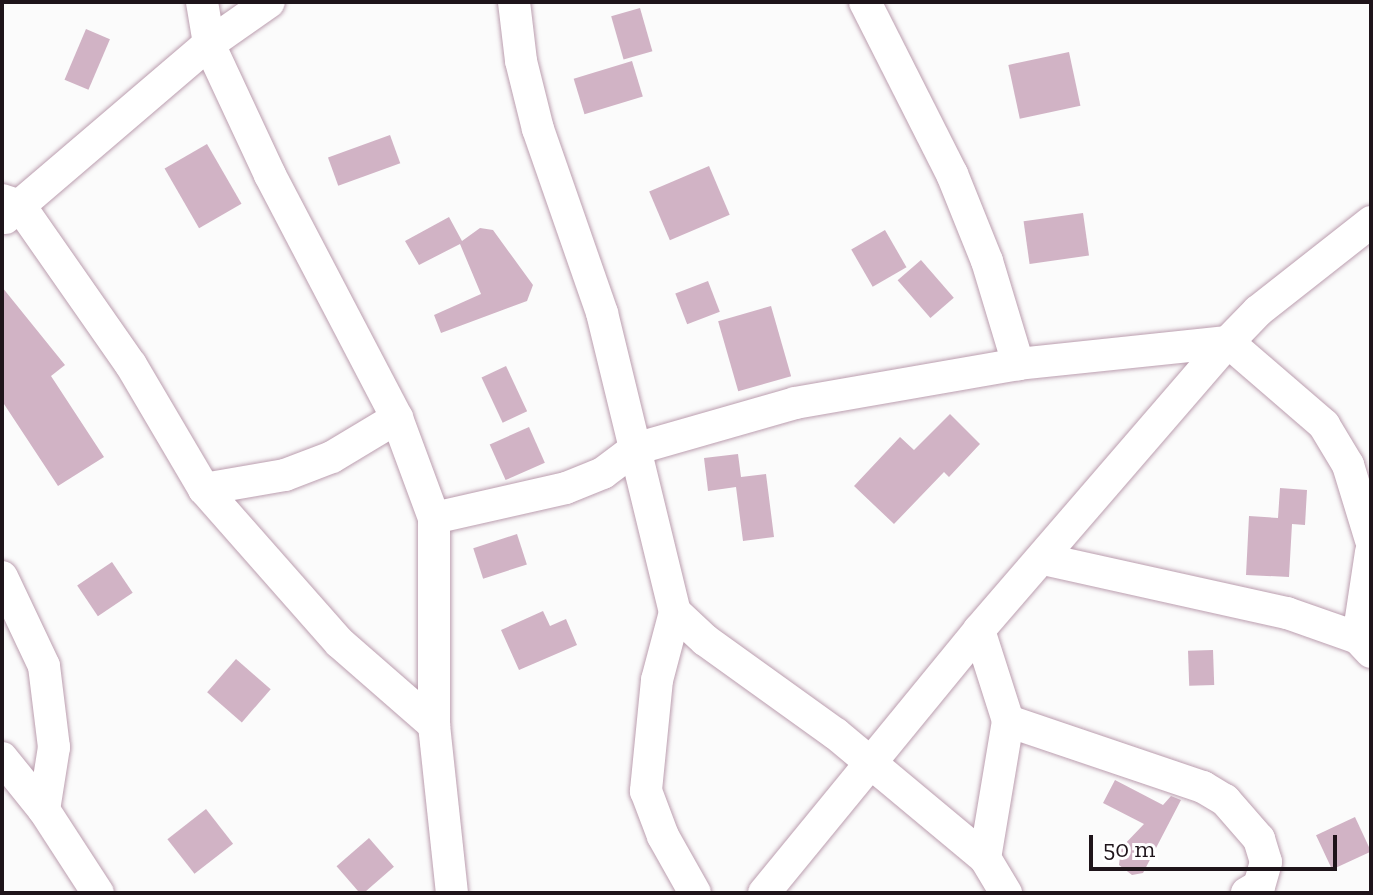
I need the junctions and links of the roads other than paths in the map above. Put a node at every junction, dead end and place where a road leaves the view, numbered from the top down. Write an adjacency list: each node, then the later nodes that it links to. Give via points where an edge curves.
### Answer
1 (202, 2): 5 (street)
2 (269, 2): 5 (street)
3 (514, 2): 11 (street, via 521,61 538,129 602,313)
4 (865, 2): 9 (street, via 952,174 987,261)
5 (209, 44): 6 (street); 10 (street, via 270,175)
6 (8, 208): 12 (street, via 131,365)
7 (1371, 222): 8 (street, via 1258,311)
8 (1228, 342): 9 (street); 14 (street, via 1324,425 1348,465); 16 (street)
9 (1018, 364): 11 (street, via 795,403)
10 (397, 418): 12 (street, via 332,457 285,475); 13 (street)
11 (635, 449): 13 (street, via 584,482); 18 (street)
12 (204, 489): 22 (street, via 340,643)
13 (434, 518): 22 (street)
14 (1371, 540)
15 (1371, 552): 20 (street)
16 (1043, 559): 19 (street); 20 (street, via 1287,613)
17 (2, 577): 25 (street, via 44,666 54,747)
18 (675, 612): 24 (street); 29 (street, via 657,680 646,791 663,836)
19 (979, 630): 21 (street); 24 (street)
20 (1364, 645)
21 (1008, 721): 26 (street); 32 (street, via 1203,787 1225,800 1259,839 1266,862 1259,886)
22 (434, 725): 28 (street)
23 (2, 758): 25 (street)
24 (872, 764): 26 (street); 30 (street)
25 (44, 810): 27 (street)
26 (985, 858): 31 (street)
27 (98, 893)
28 (452, 893)
29 (695, 893)
30 (764, 893)
31 (1006, 893)
32 (1247, 893)

